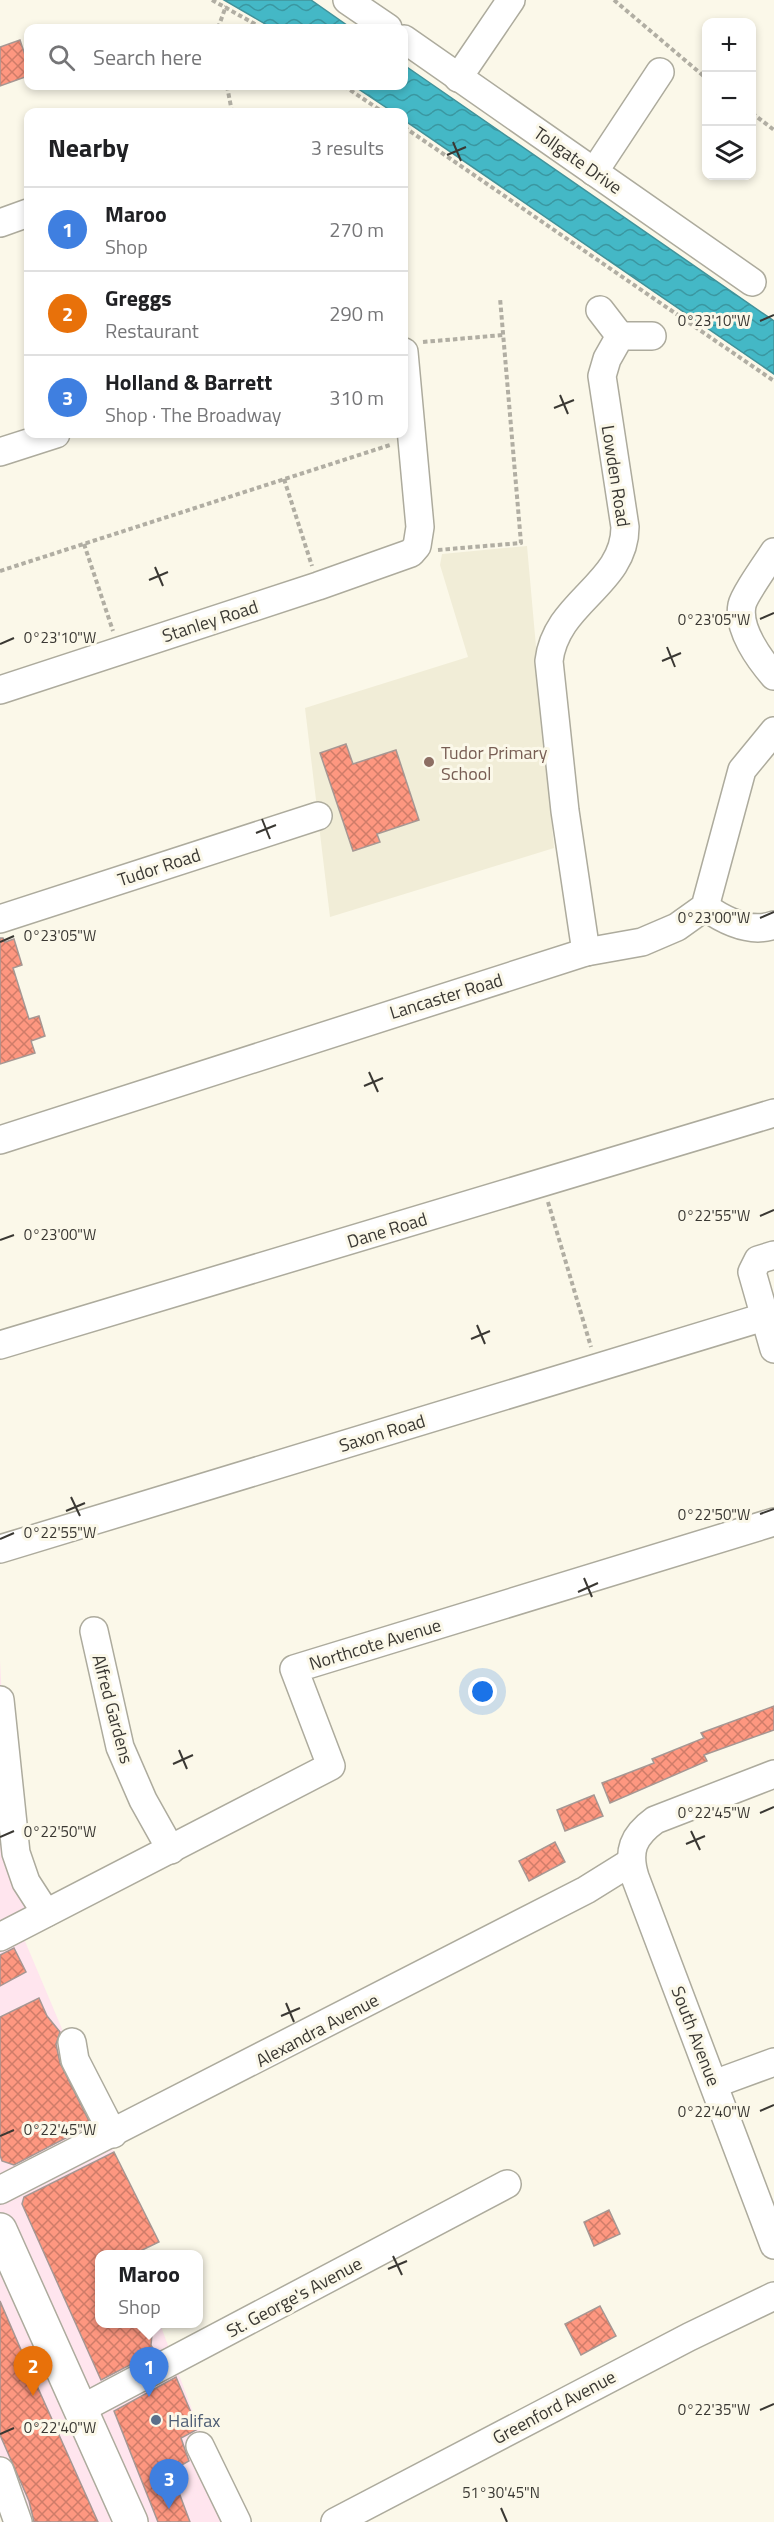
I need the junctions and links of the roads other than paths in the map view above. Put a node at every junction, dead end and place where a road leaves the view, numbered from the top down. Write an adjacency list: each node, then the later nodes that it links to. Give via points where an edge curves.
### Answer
1 (347, 0): 3 (street)
2 (511, 0): 6 (street)
3 (382, 24)
4 (408, 42): 6 (street, Tollgate Drive)
5 (660, 72): 7 (street)
6 (458, 78): 7 (street, Tollgate Drive)
7 (594, 172): 10 (street, Tollgate Drive)
8 (24, 214): 9 (street)
9 (0, 222)
10 (752, 282)
11 (600, 310): 12 (street)
12 (620, 336): 13 (street); 25 (street, Lowden Road, via 602,376 625,540 613,568 564,619 549,661 565,811)
13 (652, 336)
14 (408, 347): 19 (street, Stanley Road, via 420,527 417,546 402,558)
15 (44, 438): 16 (street)
16 (0, 452)
17 (774, 552): 18 (street, via 742,604 745,629 757,657)
18 (774, 676)
19 (0, 690)
20 (774, 731): 22 (street, via 742,770)
21 (318, 816): 23 (street, Tudor Road)
22 (705, 908): 24 (street, via 729,923 767,928); 25 (street, Lancaster Road, via 677,927 642,942)
23 (0, 919)
24 (774, 925)
25 (586, 952): 27 (street, Lancaster Road)
26 (774, 1113): 30 (street, Dane Road)
27 (2, 1133)
28 (774, 1255): 29 (street, via 758,1260 752,1268)
29 (765, 1317): 31 (street); 33 (street, Saxon Road)
30 (0, 1345)
31 (774, 1349)
32 (774, 1522): 37 (street, Northcote Avenue, via 294,1669 331,1766)
33 (0, 1549)
34 (94, 1631): 37 (street, Alfred Gardens, via 120,1747)
35 (0, 1700): 39 (street, via 16,1852 26,1882)
36 (774, 1774): 38 (street, via 655,1820 634,1840)
37 (171, 1850): 39 (street, Northcote Avenue)
38 (631, 1862): 43 (street, South Avenue); 44 (street, Alexandra Avenue, via 586,1890)
39 (46, 1913): 40 (street, Northcote Avenue)
40 (0, 1937)
41 (72, 2042): 44 (street, via 75,2060)
42 (774, 2062): 43 (street)
43 (714, 2084): 48 (street, South Avenue)
44 (113, 2134): 46 (street, Alexandra Avenue)
45 (507, 2184): 50 (street, St. George's Avenue)
46 (0, 2190)
47 (0, 2230): 50 (main road)
48 (774, 2245)
49 (774, 2296): 56 (street, Greenford Avenue)
50 (81, 2409): 54 (main road)
51 (200, 2446): 55 (street)
52 (0, 2470): 53 (street)
53 (18, 2522)
54 (131, 2522)
55 (237, 2522)
56 (335, 2522)

